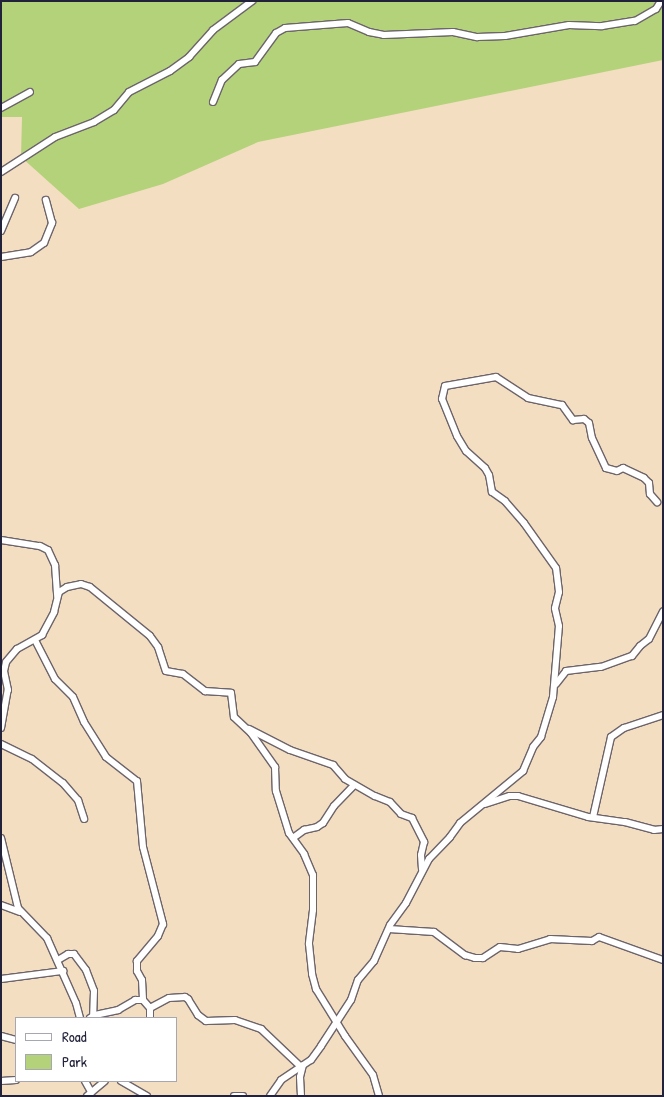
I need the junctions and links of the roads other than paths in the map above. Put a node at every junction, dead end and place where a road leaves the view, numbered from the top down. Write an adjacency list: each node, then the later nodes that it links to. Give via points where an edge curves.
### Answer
1 (252, 1): 6 (street, via 213,30 189,57 170,71 129,92 114,110 94,122 55,137)
2 (661, 1): 4 (street, via 656,9 635,21 602,26 569,25 498,36 478,37 453,32 384,35 348,22 285,28 276,33 258,60 239,64 222,80)
3 (30, 92): 5 (street)
4 (213, 102)
5 (1, 108)
6 (1, 172)
7 (14, 198): 9 (street)
8 (46, 200): 10 (street, via 52,223 44,243 31,252)
9 (1, 231)
10 (1, 257)
11 (657, 502): 16 (street, via 644,478 623,468 616,471 606,468 588,423 573,420 562,406 528,398 496,378 448,384 444,388 442,399 466,451 489,474 492,492 505,501 556,566 559,592 555,608 559,626)
12 (1, 540): 13 (street, via 48,550 55,565)
13 (57, 596): 15 (street, via 46,628); 18 (street, via 67,587 81,584 90,587 150,636 158,647 166,671 183,674 205,691 231,693 233,715)
14 (663, 611): 16 (street, via 649,639 632,656 601,667 566,671)
15 (35, 640): 19 (street, via 17,649 5,664 8,690); 36 (street, via 55,679 73,697 106,757 138,781 143,847 163,924 158,936 137,961)
16 (555, 684): 22 (street, via 542,737 533,747 523,771)
17 (663, 715): 23 (street, via 624,728 611,737)
18 (244, 726): 21 (street, via 290,750 333,765); 27 (street, via 276,768 276,791)
19 (1, 728)
20 (1, 744): 24 (street, via 32,759 64,783 78,800)
21 (354, 785): 27 (street, via 323,823); 28 (street, via 390,802 415,822 424,842)
22 (482, 804): 23 (street, via 513,796); 28 (street, via 460,823)
23 (593, 817): 25 (street, via 654,830)
24 (84, 819)
25 (663, 829)
26 (1, 838): 30 (street)
27 (292, 838): 41 (street, via 309,865 313,878 309,940 312,974 321,999)
28 (422, 869): 31 (street)
29 (1, 905): 30 (street)
30 (20, 912): 32 (street, via 44,933)
31 (389, 929): 33 (street, via 434,932 475,958 483,958 500,948 518,949 552,939 592,941 599,937); 41 (street, via 374,961 358,980 351,1000)
32 (58, 960): 34 (street); 39 (street, via 72,954 86,970 94,991)
33 (663, 960)
34 (63, 972): 35 (street); 38 (street)
35 (1, 979)
36 (143, 1000): 37 (street); 39 (street)
37 (150, 1008): 40 (street); 44 (street, via 169,998 185,997 205,1020 235,1020 261,1029)
38 (80, 1017)
39 (91, 1017)
40 (150, 1017)
41 (336, 1021): 44 (street, via 318,1051); 56 (street, via 373,1075)
42 (1, 1036): 43 (street)
43 (15, 1040)
44 (302, 1066): 54 (street, via 287,1074); 55 (street)
45 (15, 1080): 46 (street)
46 (1, 1081)
47 (85, 1082): 50 (street)
48 (104, 1082): 50 (street)
49 (123, 1082): 51 (street)
50 (89, 1094)
51 (147, 1096)
52 (234, 1096): 53 (street)
53 (244, 1096)
54 (270, 1096)
55 (301, 1096)
56 (379, 1096)

